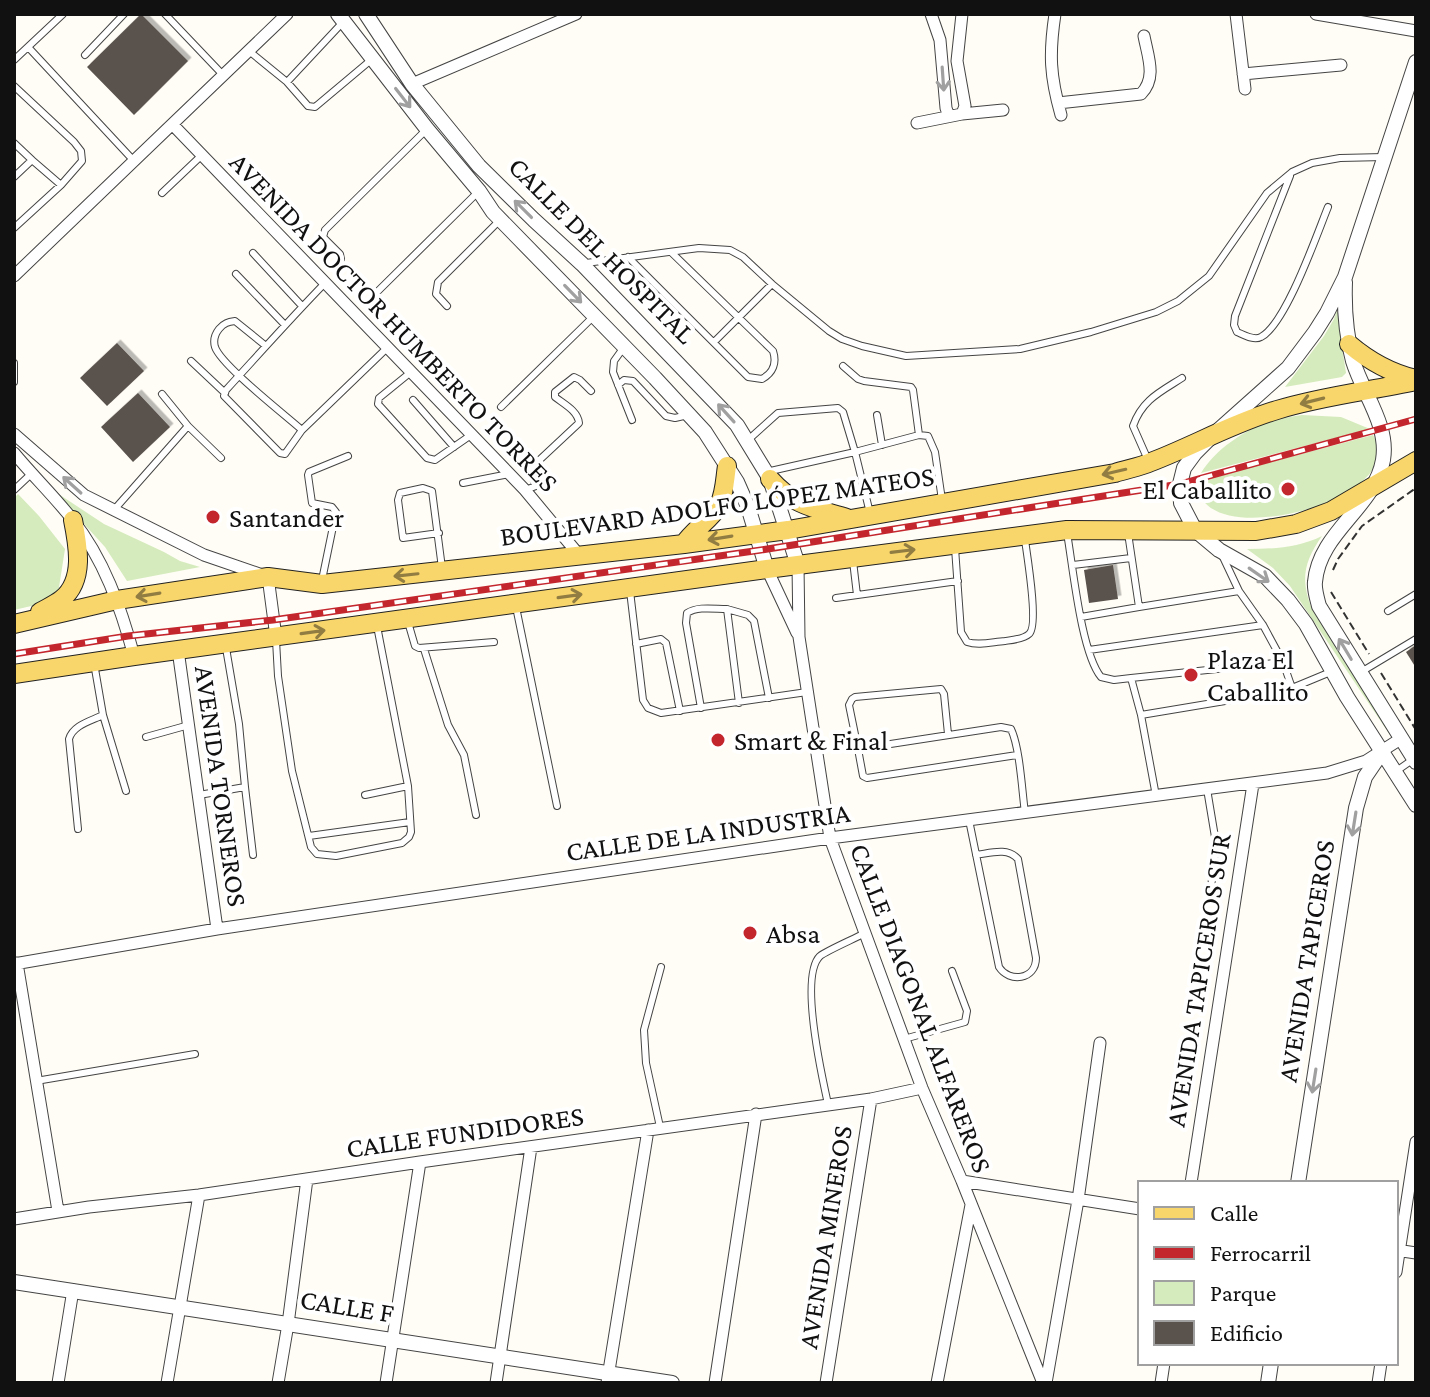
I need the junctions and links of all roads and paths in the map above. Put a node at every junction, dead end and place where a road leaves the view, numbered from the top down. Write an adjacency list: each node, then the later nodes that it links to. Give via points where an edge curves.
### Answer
1 (63, 14): 18 (lane)
2 (124, 14): 20 (lane)
3 (165, 14): 26 (lane)
4 (287, 14): 19 (street)
5 (576, 14): 28 (street)
6 (931, 14): 17 (street)
7 (962, 14): 16 (street)
8 (1055, 14): 15 (street, via 1050,63 1059,109 1141,94 1151,76)
9 (1236, 14): 25 (street)
10 (1316, 14): 13 (street)
11 (369, 16): 12 (street, via 364,23); 28 (street, CALLE DEL HOSPITAL)
12 (341, 18): 22 (street, CALLE DEL HOSPITAL); 27 (lane)
13 (1359, 18): 14 (street)
14 (1416, 31)
15 (1144, 36)
16 (958, 39): 17 (street); 32 (street, via 965,108)
17 (940, 40): 32 (street, one-way to 32, via 946,108)
18 (28, 47): 21 (lane); 40 (lane)
19 (249, 51): 26 (street); 27 (lane)
20 (85, 55)
21 (15, 56)
22 (372, 59): 27 (lane, via 313,108); 35 (street, CALLE DEL HOSPITAL, one-way to 35)
23 (1416, 62): 38 (street)
24 (1341, 65): 25 (street)
25 (1243, 74): 30 (street)
26 (224, 76): 34 (street)
27 (287, 82)
28 (412, 84): 52 (street, CALLE DEL HOSPITAL, one-way to 28, via 479,166)
29 (14, 86): 43 (lane, via 81,151 82,161)
30 (1245, 89)
31 (1003, 110): 32 (street)
32 (957, 115): 33 (street)
33 (917, 123)
34 (173, 125): 37 (street, AVENIDA DOCTOR HUMBERTO TORRES); 40 (street)
35 (427, 129): 44 (street, CALLE DEL HOSPITAL); 53 (lane, via 325,230 323,237 340,254)
36 (14, 143): 39 (lane)
37 (202, 155): 45 (lane); 57 (street, AVENIDA DOCTOR HUMBERTO TORRES)
38 (1384, 157): 41 (lane, via 1340,158); 56 (street)
39 (32, 160): 42 (lane); 43 (lane)
40 (134, 161): 54 (street)
41 (1292, 172): 46 (lane, via 1235,316 1237,332 1262,337 1277,320); 58 (lane, via 1267,193 1209,276 1178,301 1091,332 1020,349 906,356 879,351 829,331)
42 (14, 177)
43 (61, 185): 48 (lane)
44 (479, 191): 47 (street, CALLE DEL HOSPITAL); 59 (lane)
45 (162, 193)
46 (1328, 207)
47 (500, 220): 61 (lane, via 438,282 436,294); 62 (street, CALLE DEL HOSPITAL, one-way to 62)
48 (14, 228)
49 (671, 252): 51 (lane); 58 (lane, via 730,250); 63 (lane)
50 (253, 253): 60 (lane)
51 (628, 257): 52 (lane); 65 (lane)
52 (582, 264): 94 (street, CALLE DEL HOSPITAL, one-way to 52)
53 (338, 266)
54 (16, 270)
55 (236, 274): 64 (lane)
56 (1345, 277): 66 (street); 93 (street, via 1288,368)
57 (325, 283): 60 (lane); 69 (street, AVENIDA DOCTOR HUMBERTO TORRES)
58 (772, 284): 63 (lane)
59 (373, 296)
60 (302, 306): 64 (lane)
61 (447, 306)
62 (594, 316): 68 (street, CALLE DEL HOSPITAL); 84 (lane)
63 (738, 318): 65 (lane); 65 (lane, via 773,351 774,367 768,376 748,377)
64 (285, 325): 67 (lane)
65 (714, 342)
66 (1349, 344): 76 (main road, via 1388,371); 80 (street)
67 (266, 346): 74 (lane); 74 (lane, via 235,321 221,326 215,347)
68 (624, 347): 78 (lane, via 613,366); 85 (street, CALLE DEL HOSPITAL)
69 (387, 348): 73 (street, AVENIDA DOCTOR HUMBERTO TORRES); 89 (lane)
70 (191, 361): 81 (lane)
71 (14, 363): 77 (lane)
72 (843, 366): 92 (lane, via 858,379 911,387)
73 (411, 372): 91 (street, AVENIDA DOCTOR HUMBERTO TORRES); 96 (lane, via 378,404 427,458 435,460)
74 (240, 375): 81 (lane); 89 (lane)
75 (1182, 378): 102 (lane, via 1138,413 1133,426)
76 (1416, 380): 80 (main road, BOULEVARD ADOLFO LÓPEZ MATEOS)
77 (14, 382)
78 (618, 385): 85 (lane, via 633,381 666,416); 87 (lane)
79 (591, 391): 111 (lane, via 574,377 555,392 579,423 533,466 536,486)
80 (1364, 392): 93 (main road, BOULEVARD ADOLFO LÓPEZ MATEOS, one-way to 93, via 1277,410); 108 (street, via 1385,446)
81 (225, 393): 89 (lane, via 283,454)
82 (162, 394): 88 (lane)
83 (413, 400): 96 (lane)
84 (501, 407)
85 (688, 415): 103 (street, CALLE DEL HOSPITAL)
86 (877, 415): 95 (lane)
87 (632, 420)
88 (188, 426): 100 (lane); 113 (lane)
89 (302, 430)
90 (14, 434): 113 (street, one-way to 90, via 84,495)
91 (471, 435): 96 (lane); 105 (street, AVENIDA DOCTOR HUMBERTO TORRES)
92 (919, 435): 95 (lane); 112 (lane, via 928,436 935,452)
93 (1213, 435): 102 (main road, BOULEVARD ADOLFO LÓPEZ MATEOS); 119 (street, via 1184,468 1180,484 1181,503)
94 (748, 440): 97 (lane, via 778,413 838,408); 106 (street, CALLE DEL HOSPITAL)
95 (882, 445): 97 (lane)
96 (454, 447)
97 (855, 452): 106 (lane); 114 (lane)
98 (14, 453): 104 (street)
99 (348, 456): 136 (lane, via 308,473 312,503 336,512)
100 (221, 458)
101 (1416, 461): 108 (main road)
102 (1149, 463): 112 (main road, BOULEVARD ADOLFO LÓPEZ MATEOS, one-way to 112)
103 (727, 466): 121 (street, CALLE DEL HOSPITAL); 123 (main road, via 718,508)
104 (31, 474): 110 (lane); 115 (street)
105 (509, 474): 107 (lane); 111 (street, AVENIDA DOCTOR HUMBERTO TORRES)
106 (768, 476): 114 (main road, via 790,499); 116 (street, CALLE DEL HOSPITAL)
107 (463, 483)
108 (1373, 487): 119 (main road, via 1296,524 1256,531); 167 (street, one-way to 108, via 1319,606 1315,583 1335,535)
109 (1416, 488): 133 (path, via 1362,526)
110 (14, 490)
111 (525, 490): 126 (street, AVENIDA DOCTOR HUMBERTO TORRES)
112 (943, 504): 114 (main road, BOULEVARD ADOLFO LÓPEZ MATEOS)
113 (113, 511): 134 (street, via 204,555)
114 (862, 518): 116 (main road, BOULEVARD ADOLFO LÓPEZ MATEOS)
115 (73, 520): 143 (street); 150 (main road, via 78,563 71,588 64,598)
116 (788, 530): 121 (main road, BOULEVARD ADOLFO LÓPEZ MATEOS); 129 (street, CALLE DEL HOSPITAL)
117 (1067, 530): 118 (main road); 122 (main road); 130 (lane)
118 (1128, 530): 119 (main road); 128 (lane)
119 (1195, 530): 125 (street)
120 (439, 533): 120 (lane, via 432,491 400,493 403,538); 132 (lane)
121 (755, 533): 123 (main road, BOULEVARD ADOLFO LÓPEZ MATEOS, one-way to 123); 131 (street, CALLE DEL HOSPITAL)
122 (1025, 535): 124 (main road); 135 (lane, via 1034,623 1030,634 967,642 961,632)
123 (684, 544): 126 (main road, BOULEVARD ADOLFO LÓPEZ MATEOS)
124 (955, 544): 127 (main road, one-way to 124); 135 (lane)
125 (1219, 550): 139 (lane); 166 (street, one-way to 166, via 1265,576 1288,600)
126 (579, 555): 132 (main road, BOULEVARD ADOLFO LÓPEZ MATEOS)
127 (853, 557): 129 (main road); 141 (lane)
128 (1131, 558): 130 (lane); 145 (lane)
129 (798, 565): 131 (main road); 154 (street, CALLE DIAGONAL ALFAREROS)
130 (1073, 565): 148 (lane)
131 (767, 569): 138 (main road); 154 (street, CALLE DIAGONAL ALFAREROS)
132 (442, 571): 136 (main road, BOULEVARD ADOLFO LÓPEZ MATEOS, one-way to 136)
133 (1331, 575)
134 (268, 577): 136 (main road, BOULEVARD ADOLFO LÓPEZ MATEOS); 143 (main road, BOULEVARD ADOLFO LÓPEZ MATEOS, one-way to 143); 153 (street)
135 (958, 581): 141 (lane)
136 (322, 584)
137 (1329, 586): 165 (path)
138 (630, 588): 144 (main road, one-way to 138); 158 (lane)
139 (1239, 591): 145 (lane); 152 (lane)
140 (1416, 594): 147 (lane)
141 (857, 595): 142 (lane)
142 (836, 598)
143 (117, 600): 150 (main road, BOULEVARD ADOLFO LÓPEZ MATEOS); 162 (street)
144 (515, 604): 149 (main road); 197 (lane)
145 (1139, 607): 148 (lane)
146 (727, 609): 172 (lane, via 754,621); 173 (lane); 174 (lane, via 687,613)
147 (1388, 611)
148 (1081, 617): 161 (lane)
149 (408, 619): 151 (main road); 159 (lane, via 415,646)
150 (20, 622)
151 (377, 623): 153 (main road, one-way to 151); 189 (lane)
152 (1263, 625): 161 (lane); 163 (lane)
153 (276, 637): 157 (main road); 203 (lane, via 292,771)
154 (799, 637): 171 (street, CALLE DIAGONAL ALFAREROS)
155 (1416, 639): 165 (lane)
156 (494, 642): 159 (lane)
157 (225, 644): 160 (main road); 190 (lane)
158 (636, 644): 175 (lane, via 648,708); 175 (lane, via 656,638 666,643)
159 (424, 649): 199 (lane, via 448,725 464,755)
160 (178, 650): 162 (main road); 178 (street, AVENIDA TORNEROS)
161 (1089, 650): 169 (lane, via 1101,677)
162 (134, 656): 164 (main road)
163 (1283, 662): 169 (lane); 170 (lane)
164 (94, 663): 168 (main road); 176 (lane)
165 (1375, 664): 167 (lane); 179 (path)
166 (1333, 671): 170 (lane); 184 (street)
167 (1359, 673): 182 (street)
168 (14, 674)
169 (1131, 678): 177 (lane)
170 (1292, 688): 177 (lane)
171 (808, 692): 172 (lane); 204 (street, CALLE DIAGONAL ALFAREROS)
172 (769, 698): 173 (lane)
173 (739, 703): 174 (lane)
174 (701, 708): 175 (lane)
175 (680, 711)
176 (103, 715): 192 (lane); 202 (lane, via 74,729 69,739)
177 (1141, 715): 195 (lane)
178 (189, 725): 181 (lane); 193 (street, AVENIDA TORNEROS)
179 (1416, 730)
180 (948, 734): 183 (lane); 183 (lane, via 941,689 855,697 849,705); 185 (lane, via 1011,729)
181 (146, 737)
182 (1402, 738): 184 (street, CALLE DE LA INDUSTRIA); 186 (street)
183 (858, 749): 185 (lane, via 867,778)
184 (1382, 752): 187 (street); 188 (street, CALLE DE LA INDUSTRIA, via 1327,773); 228 (street, AVENIDA TAPICEROS, one-way to 228, via 1365,777 1356,808)
185 (1017, 755): 198 (lane)
186 (1415, 760): 187 (lane)
187 (1395, 772): 196 (street)
188 (1253, 784): 191 (street, CALLE DE LA INDUSTRIA); 227 (street, AVENIDA TAPICEROS SUR)
189 (408, 786): 194 (lane); 201 (lane)
190 (245, 787): 193 (lane); 205 (lane)
191 (1207, 789): 195 (street, CALLE DE LA INDUSTRIA); 207 (lane, via 1216,843)
192 (126, 791)
193 (199, 795): 208 (street, AVENIDA TORNEROS)
194 (365, 795)
195 (1156, 796): 198 (street, CALLE DE LA INDUSTRIA)
196 (1416, 805)
197 (557, 806)
198 (1025, 813): 200 (street, CALLE DE LA INDUSTRIA)
199 (476, 815)
200 (969, 820): 204 (street, CALLE DE LA INDUSTRIA); 206 (lane)
201 (410, 822): 203 (lane); 203 (lane, via 411,832 402,843 336,856 317,854)
202 (78, 829)
203 (309, 836)
204 (830, 838): 208 (street, CALLE DE LA INDUSTRIA); 209 (street, CALLE DIAGONAL ALFAREROS)
205 (253, 855)
206 (976, 855): 206 (lane, via 999,967 1010,977 1033,972 1036,958 1018,859 1006,851)
207 (1211, 888)
208 (217, 929): 210 (street, CALLE DE LA INDUSTRIA)
209 (865, 933): 213 (street, CALLE DIAGONAL ALFAREROS); 219 (lane, via 820,956 814,967 815,1039)
210 (15, 963): 216 (street)
211 (661, 967): 221 (lane, via 644,1030)
212 (952, 971): 213 (lane, via 967,1011 965,1022)
213 (904, 1039): 217 (street, CALLE DIAGONAL ALFAREROS)
214 (1100, 1043): 230 (street)
215 (195, 1054): 216 (lane)
216 (36, 1081): 233 (street)
217 (922, 1088): 218 (street, CALLE FUNDIDORES); 226 (street, CALLE DIAGONAL ALFAREROS)
218 (871, 1099): 219 (street, CALLE FUNDIDORES); 251 (street, AVENIDA MINEROS)
219 (828, 1104): 220 (street, CALLE FUNDIDORES)
220 (756, 1114): 221 (street, CALLE FUNDIDORES); 250 (street)
221 (654, 1129): 223 (street, CALLE FUNDIDORES); 243 (street)
222 (1416, 1142): 235 (street)
223 (531, 1147): 224 (street, CALLE FUNDIDORES); 242 (street)
224 (420, 1162): 225 (street, CALLE FUNDIDORES); 241 (street)
225 (307, 1179): 229 (street, CALLE FUNDIDORES); 240 (street)
226 (962, 1181): 230 (street); 231 (street, CALLE DIAGONAL ALFAREROS)
227 (1191, 1181)
228 (1298, 1181)
229 (199, 1195): 233 (street, CALLE FUNDIDORES); 239 (street)
230 (1078, 1200): 232 (street); 253 (street)
231 (971, 1205): 252 (street); 253 (street, CALLE DIAGONAL ALFAREROS)
232 (1138, 1209)
233 (58, 1211): 234 (street, CALLE FUNDIDORES)
234 (14, 1219)
235 (1398, 1250): 236 (street)
236 (1416, 1253)
237 (14, 1282): 238 (street, CALLE F)
238 (73, 1290): 239 (street, CALLE F); 244 (street)
239 (179, 1308): 240 (street, CALLE F); 245 (street)
240 (288, 1324): 241 (street, CALLE F); 246 (street)
241 (393, 1339): 242 (street, CALLE F); 247 (street)
242 (500, 1358): 243 (street, CALLE F); 248 (street)
243 (608, 1378): 249 (street, CALLE F)
244 (58, 1383)
245 (167, 1383)
246 (278, 1383)
247 (386, 1383)
248 (496, 1383)
249 (672, 1383)
250 (715, 1383)
251 (826, 1383)
252 (937, 1383)
253 (1045, 1383)

